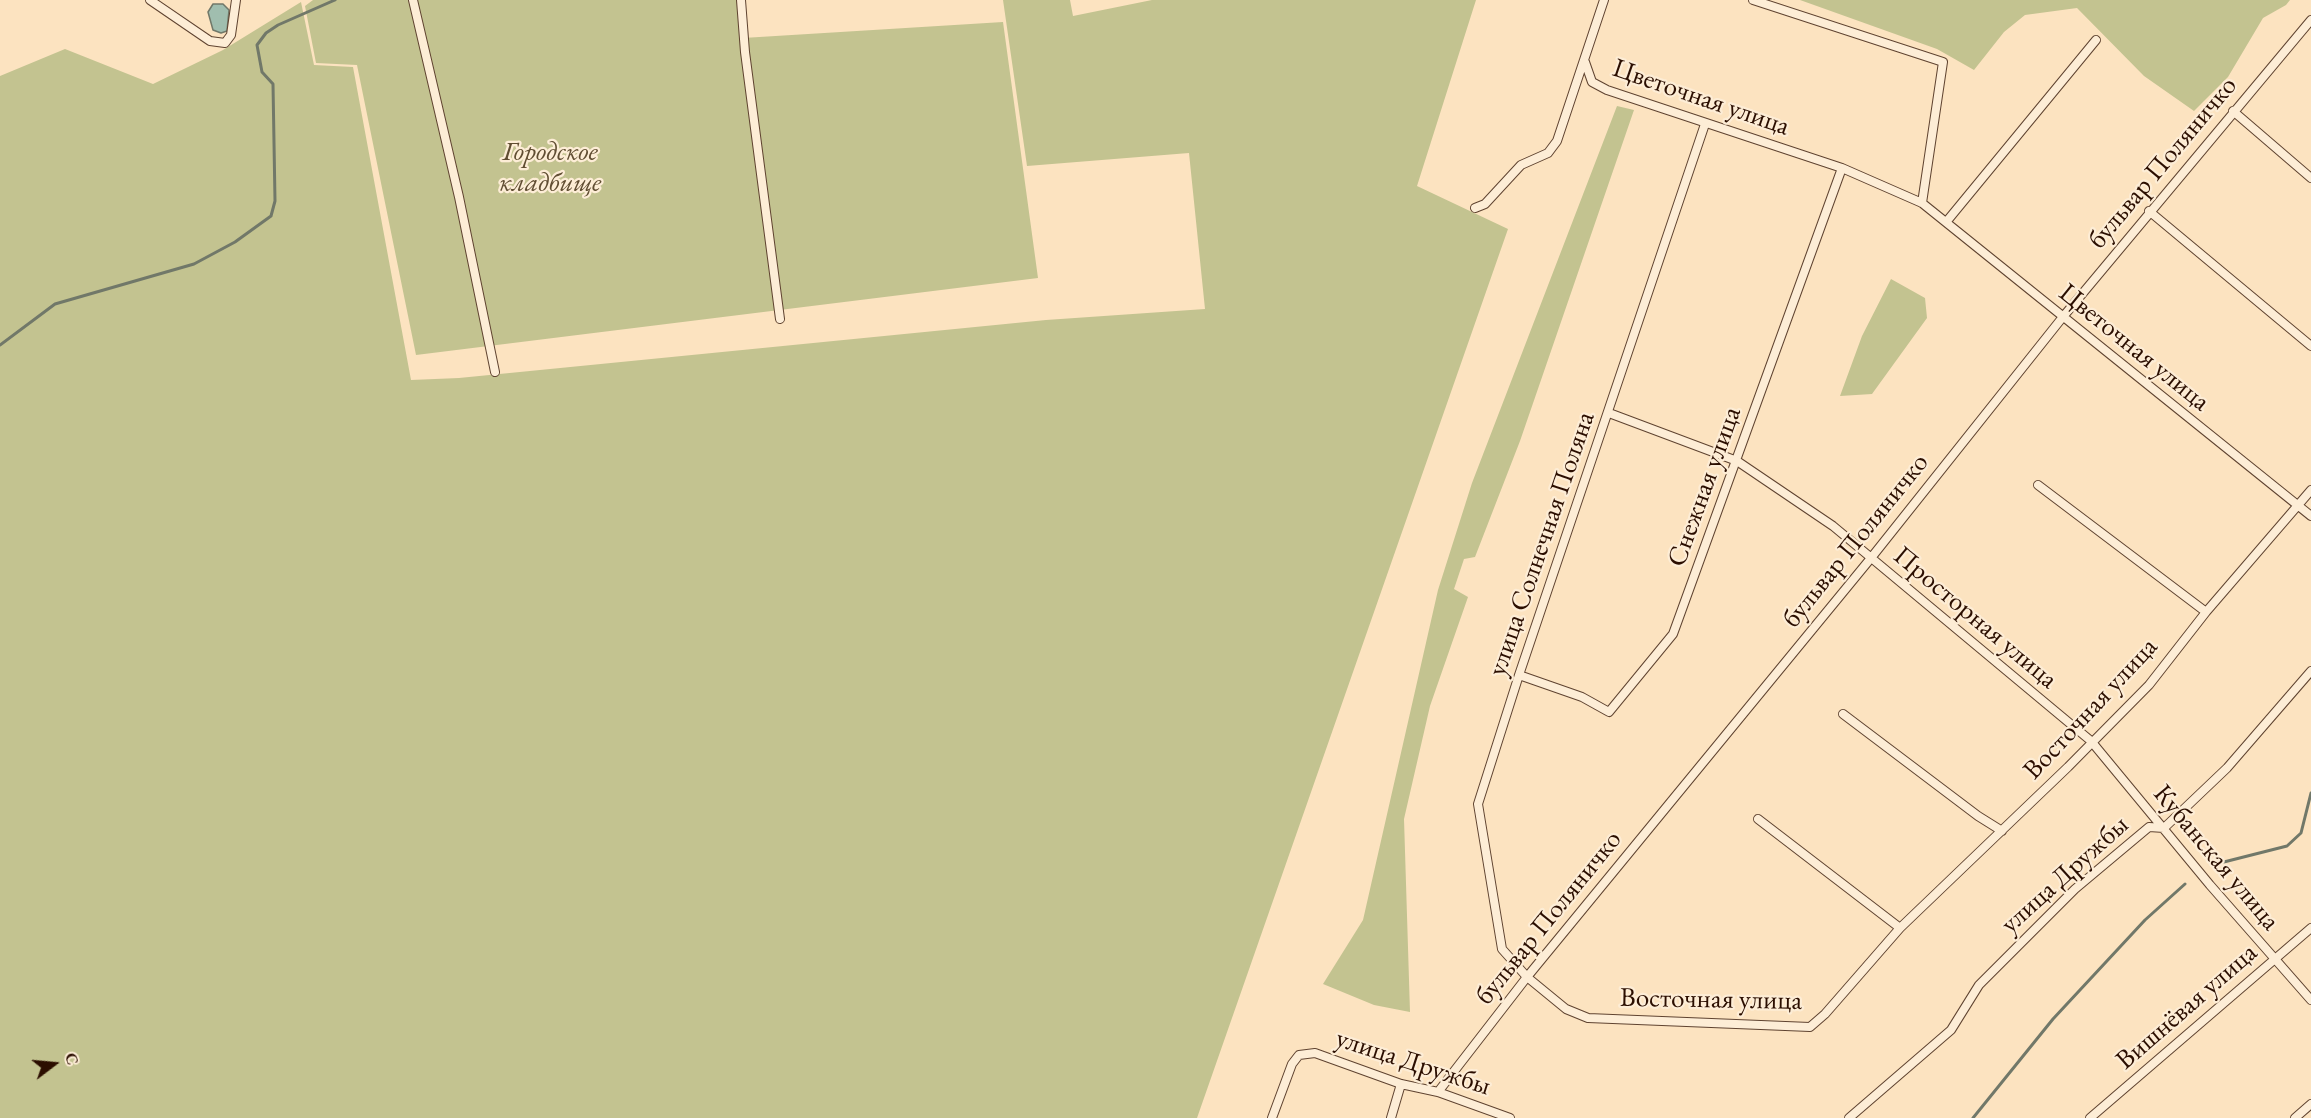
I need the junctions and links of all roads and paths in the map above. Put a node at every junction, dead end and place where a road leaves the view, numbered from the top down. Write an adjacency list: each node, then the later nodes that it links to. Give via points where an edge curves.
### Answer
1 (150, 0): 2 (street, via 210,41 225,43 231,35)
2 (236, 0)
3 (413, 0): 21 (street)
4 (741, 0): 19 (street)
5 (1604, 0): 9 (street)
6 (1753, 0): 14 (street, via 1943,62)
7 (2311, 20): 10 (street, бульвар Поляничко)
8 (2096, 40): 17 (street)
9 (1585, 62): 11 (street, Цветочная улица, via 1592,82); 15 (street, via 1557,141 1548,153 1521,165 1485,204)
10 (2233, 111): 13 (street); 16 (street, бульвар Поляничко)
11 (1705, 124): 12 (street, Цветочная улица); 22 (street, улица Солнечная Поляна)
12 (1842, 168): 14 (street, Цветочная улица); 23 (street, Снежная улица)
13 (2311, 178)
14 (1922, 203): 17 (street, Цветочная улица)
15 (1475, 208)
16 (2150, 211): 18 (street, бульвар Поляничко); 20 (street)
17 (1947, 221): 18 (street, Цветочная улица)
18 (2062, 318): 26 (street, Цветочная улица); 28 (street, бульвар Поляничко)
19 (780, 319)
20 (2311, 346)
21 (495, 372)
22 (1609, 413): 23 (street, Просторная улица); 31 (street, улица Солнечная Поляна)
23 (1737, 461): 28 (street, Просторная улица, via 1833,526); 31 (street, Снежная улица, via 1673,634 1609,712 1582,697)
24 (2038, 485): 29 (street)
25 (2311, 490): 26 (street, Восточная улица)
26 (2297, 506): 27 (street, Цветочная улица); 29 (street, Восточная улица)
27 (2311, 516)
28 (1871, 558): 33 (street, Просторная улица); 40 (street, бульвар Поляничко)
29 (2206, 612): 33 (street, Восточная улица, via 2149,685)
30 (2311, 671): 35 (street, улица Дружбы, via 2227,768)
31 (1519, 675): 40 (street, улица Солнечная Поляна, via 1478,804 1502,949)
32 (1842, 714): 36 (street)
33 (2091, 741): 35 (street, Кубанская улица); 36 (street, Восточная улица)
34 (1758, 819): 37 (street)
35 (2164, 828): 39 (street, Кубанская улица); 48 (street, улица Дружбы, via 2149,827 2074,890 1979,985 1951,1030)
36 (2002, 831): 37 (street, Восточная улица)
37 (1900, 928): 40 (street, Восточная улица, via 1810,1027 1588,1018 1566,1010)
38 (2311, 928): 39 (street, Вишнёвая улица)
39 (2274, 959): 41 (street, Кубанская улица); 49 (street, Вишнёвая улица)
40 (1527, 977): 43 (street, бульвар Поляничко)
41 (2311, 1000)
42 (1401, 1084): 43 (street, улица Дружбы); 45 (street, улица Дружбы, via 1315,1053 1299,1055); 46 (street)
43 (1438, 1092): 47 (street, улица Дружбы)
44 (2311, 1104): 50 (street)
45 (1272, 1118)
46 (1391, 1118)
47 (1510, 1118)
48 (1850, 1118)
49 (2090, 1118)
50 (2295, 1118)

